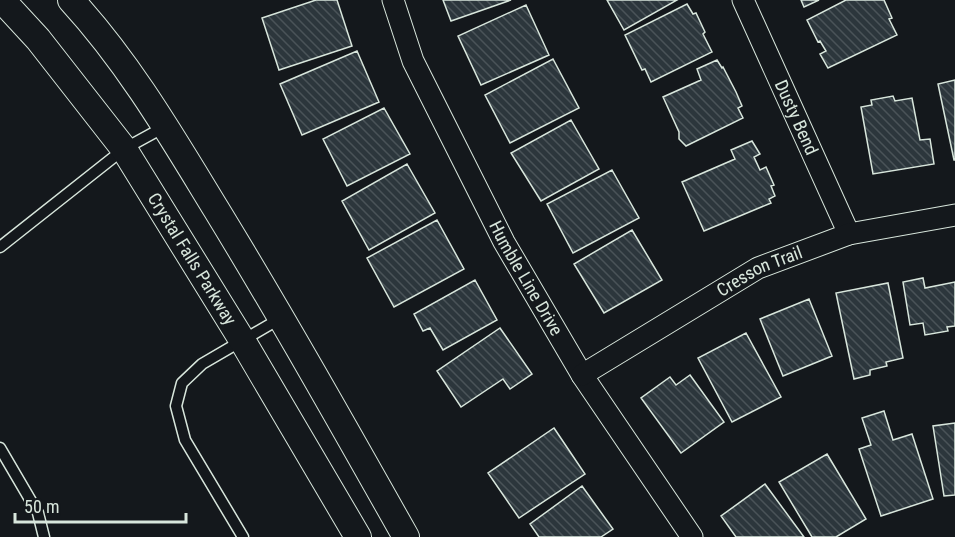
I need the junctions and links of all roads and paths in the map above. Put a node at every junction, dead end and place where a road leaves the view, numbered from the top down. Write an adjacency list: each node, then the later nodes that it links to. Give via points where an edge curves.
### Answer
1 (2, 0): 6 (street, Crystal Falls Parkway, via 38,39)
2 (71, 0): 5 (street)
3 (393, 0): 12 (street, Humble Line Drive, via 413,61 504,242)
4 (743, 0): 8 (street, Dusty Bend)
5 (166, 126): 6 (lane); 10 (street)
6 (124, 149): 9 (lane); 11 (street, Crystal Falls Parkway)
7 (955, 214): 8 (street, Cresson Trail)
8 (849, 234): 12 (street, Cresson Trail, via 758,268)
9 (0, 247)
10 (282, 317): 11 (lane); 17 (street)
11 (242, 340): 15 (lane, via 202,364 182,383 176,406 185,441); 16 (street, Crystal Falls Parkway)
12 (582, 375): 18 (street, Humble Line Drive)
13 (0, 448): 14 (lane, via 38,513)
14 (44, 537)
15 (243, 537)
16 (358, 537)
17 (406, 537)
18 (692, 537)

